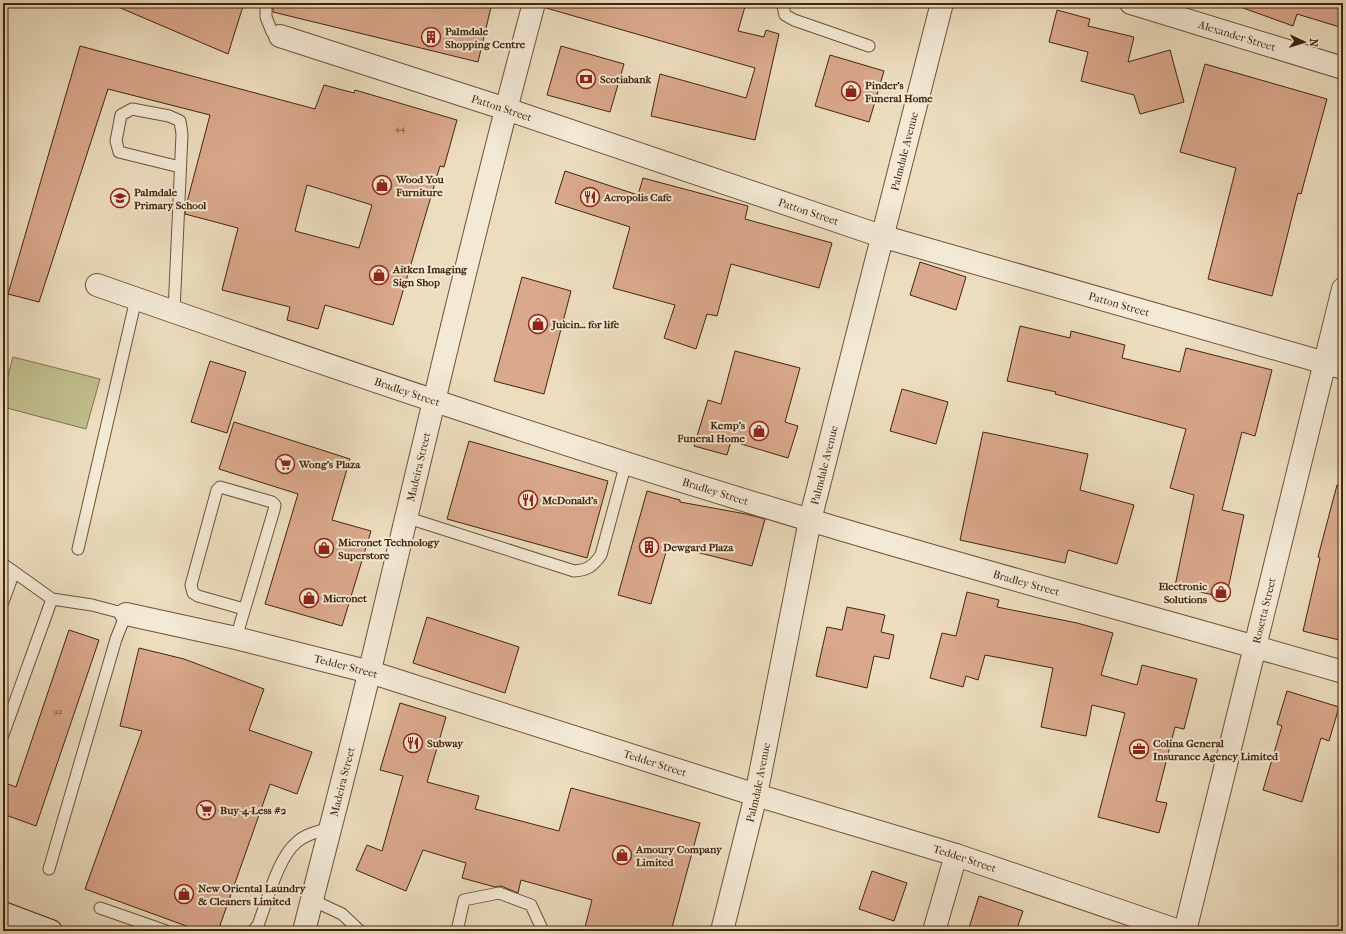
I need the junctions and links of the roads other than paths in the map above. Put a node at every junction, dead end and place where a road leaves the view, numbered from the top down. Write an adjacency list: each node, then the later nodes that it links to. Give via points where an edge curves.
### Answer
1 (266, 3): 6 (lane, via 266,17 272,32)
2 (534, 3): 9 (street, Madeira Street)
3 (784, 3): 7 (lane, via 782,6 786,15 794,20)
4 (942, 3): 11 (street, Palmdale Avenue)
5 (1131, 3): 8 (street, Alexander Street)
6 (280, 36): 9 (street, Patton Street)
7 (869, 46)
8 (1343, 68)
9 (506, 109): 11 (street, Patton Street); 17 (street, Madeira Street)
10 (180, 167): 10 (lane, via 180,121 169,116 132,109 121,115 116,141 119,152); 15 (lane)
11 (881, 236): 16 (street, Patton Street); 20 (street, Palmdale Avenue)
12 (97, 284): 14 (street, Bradley Street)
13 (1343, 289): 16 (street, Rosetta Street)
14 (136, 299): 15 (street, Bradley Street); 21 (lane)
15 (174, 312): 17 (street, Bradley Street)
16 (1334, 366): 29 (street, Rosetta Street)
17 (434, 402): 18 (street, Bradley Street); 19 (street, Madeira Street)
18 (626, 463): 19 (lane, via 601,555 593,566 584,571 574,571); 20 (street, Bradley Street)
19 (405, 517): 30 (street, Madeira Street)
20 (810, 520): 29 (street, Bradley Street); 33 (street, Palmdale Avenue)
21 (78, 550)
22 (3, 564): 23 (lane)
23 (14, 572): 24 (lane); 25 (lane)
24 (52, 599): 27 (lane, via 92,605); 32 (lane)
25 (3, 602)
26 (244, 609): 26 (lane, via 275,505 220,487 217,490 191,586 193,593 198,596); 28 (lane)
27 (126, 614): 28 (street, Tedder Street); 36 (lane, via 116,639)
28 (236, 638): 30 (street, Tedder Street)
29 (1255, 646): 31 (street, Bradley Street); 50 (street, Rosetta Street)
30 (370, 672): 33 (street, Tedder Street); 34 (street, Madeira Street)
31 (1343, 672)
32 (3, 735)
33 (756, 795): 35 (street, Tedder Street); 47 (street, Palmdale Avenue)
34 (330, 828): 37 (street, Madeira Street); 42 (lane, via 311,833 296,842 284,856)
35 (956, 855): 48 (street); 49 (street, Tedder Street)
36 (49, 869)
37 (312, 900): 43 (street, Madeira Street); 44 (lane, via 342,914)
38 (100, 908): 41 (lane)
39 (3, 913): 40 (street)
40 (50, 931)
41 (166, 931)
42 (253, 931)
43 (304, 931)
44 (360, 931)
45 (457, 931): 46 (lane, via 464,900 499,893 531,905)
46 (543, 931)
47 (722, 931)
48 (934, 931)
49 (1179, 931)
50 (1185, 931)

